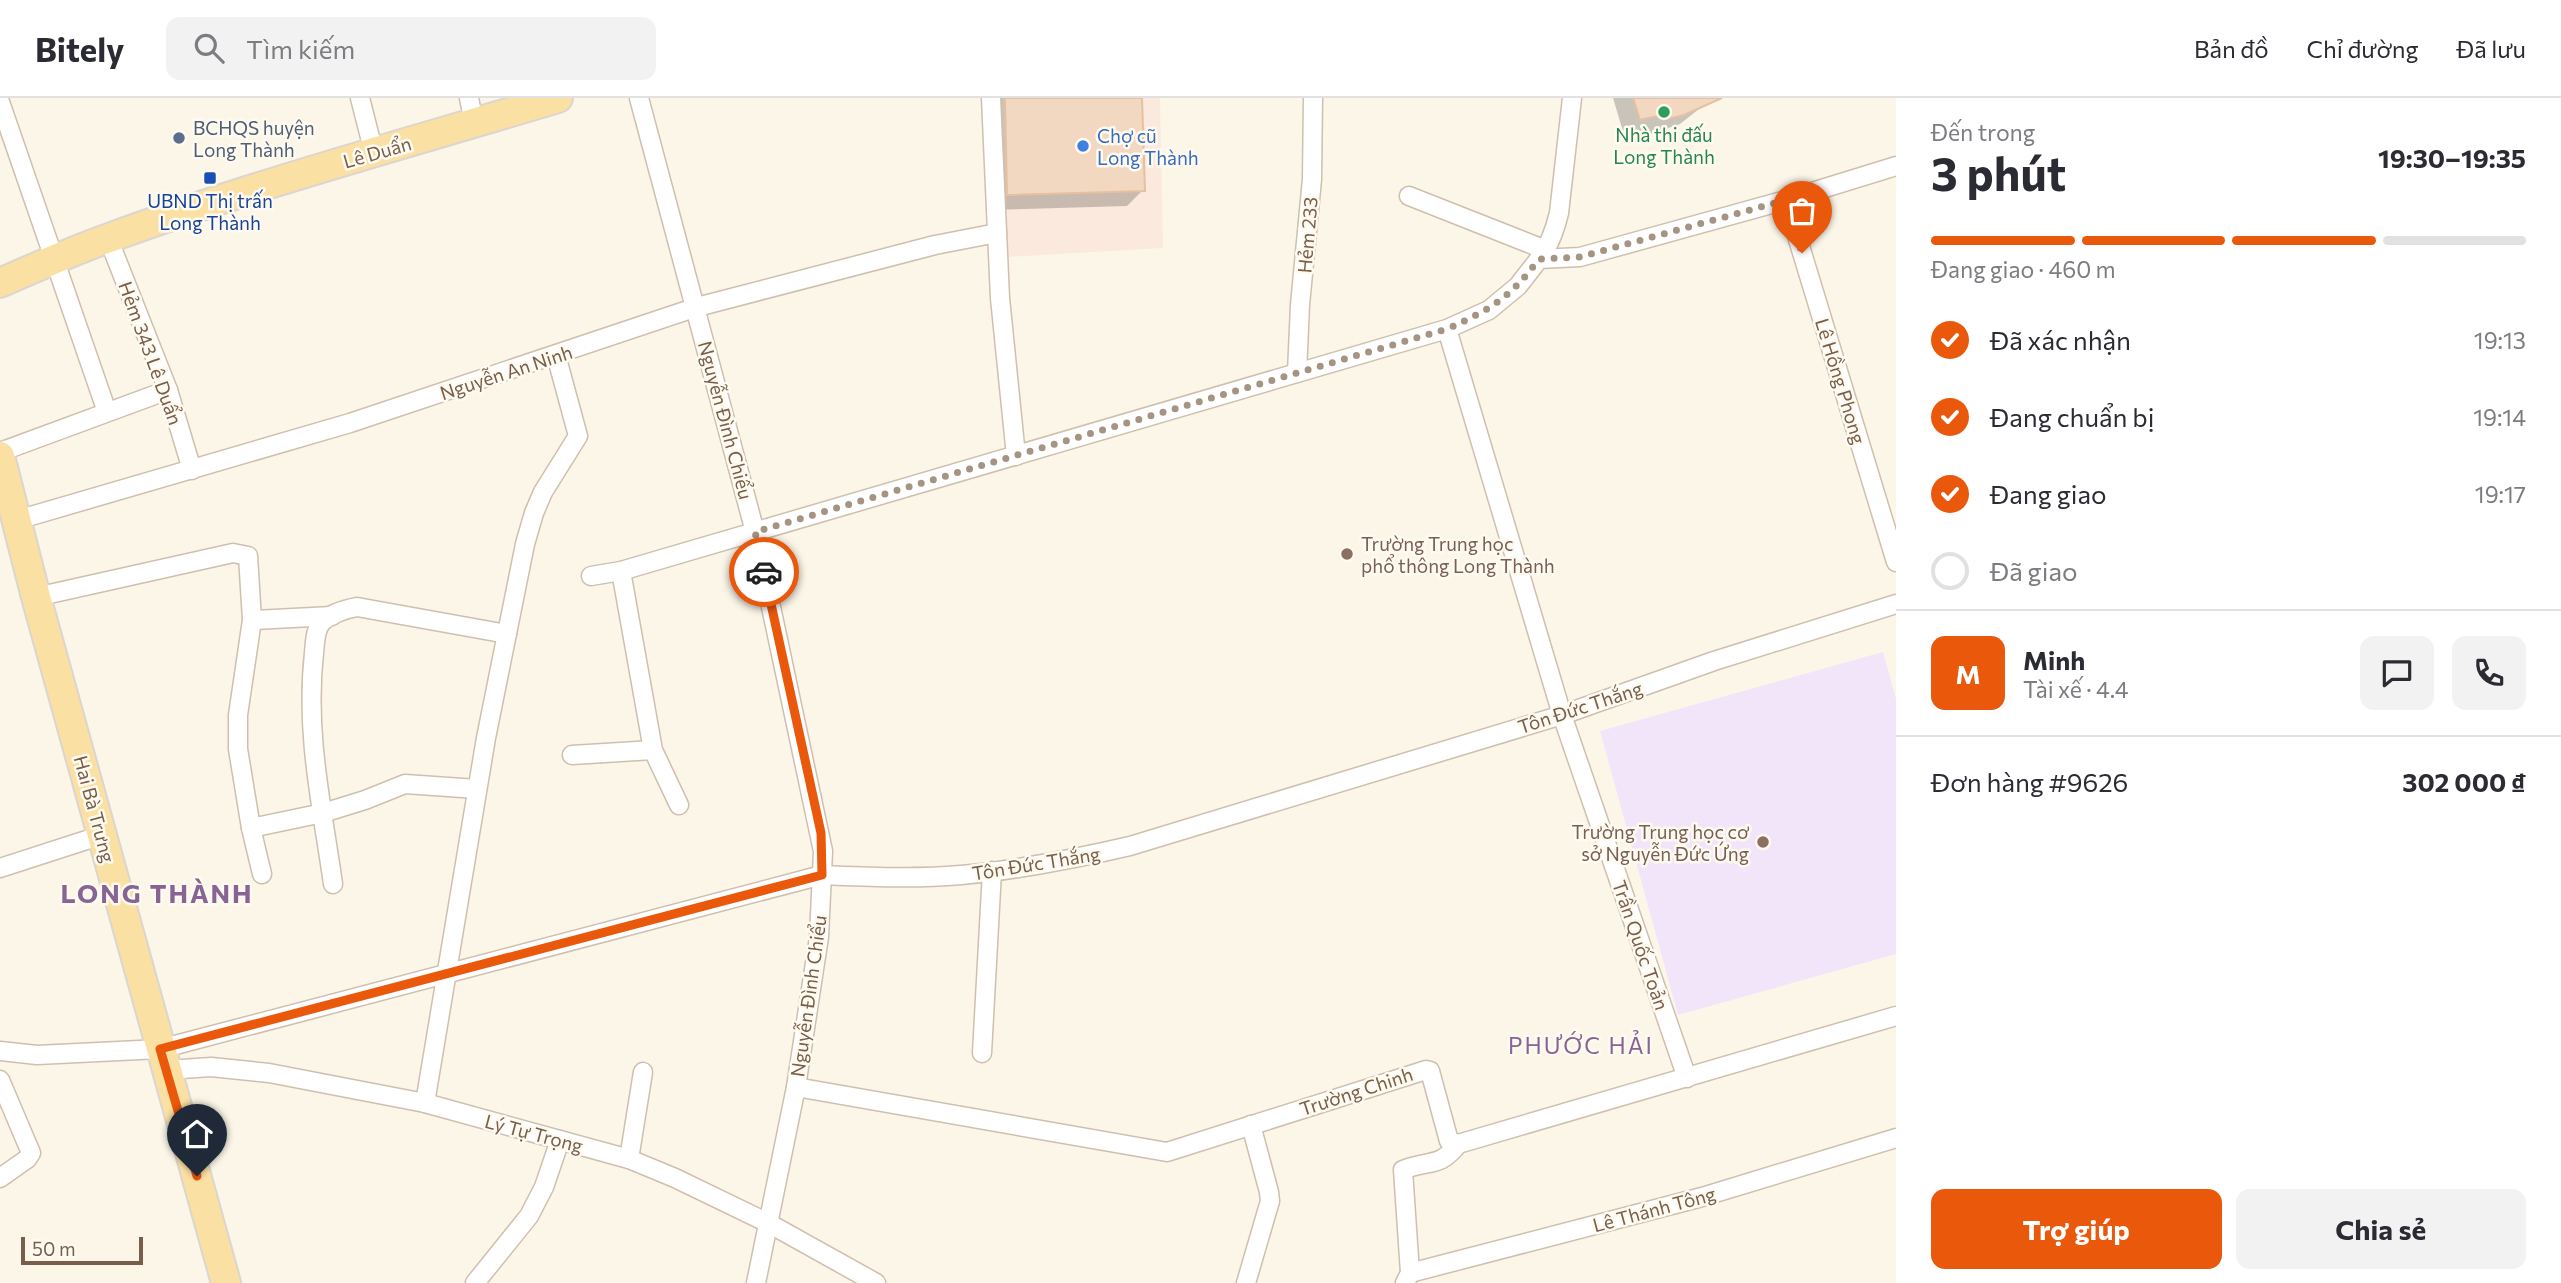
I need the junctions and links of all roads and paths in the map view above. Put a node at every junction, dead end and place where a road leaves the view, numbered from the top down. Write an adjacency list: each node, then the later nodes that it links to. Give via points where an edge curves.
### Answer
1 (360, 98): 9 (street)
2 (558, 98): 8 (main road, Lê Duẩn)
3 (639, 98): 18 (street, Nguyễn Đình Chiểu)
4 (991, 98): 13 (street)
5 (1313, 98): 21 (street, Hẻm 233, via 1312,179)
6 (1572, 98): 15 (street, via 1559,213)
7 (0, 102): 16 (street)
8 (472, 110): 9 (main road, Lê Duẩn)
9 (374, 153): 14 (main road, Lê Duẩn)
10 (1896, 166): 12 (street)
11 (1409, 196): 15 (street)
12 (1786, 200): 15 (street, via 1580,257); 29 (street, Lê Hồng Phong)
13 (997, 233): 18 (street, Nguyễn An Ninh); 25 (street)
14 (108, 238): 16 (main road, Lê Duẩn); 22 (street, Hẻm 343 Lê Duẩn)
15 (1543, 255): 19 (street, via 1518,286 1489,310)
16 (55, 259): 17 (main road, Lê Duẩn); 23 (street)
17 (0, 283)
18 (697, 307): 20 (street, Nguyễn An Ninh); 28 (street, Nguyễn Đình Chiểu)
19 (1447, 329): 21 (street); 37 (street, Trần Quốc Toản)
20 (556, 355): 26 (street, Nguyễn An Ninh, via 351,424); 36 (street, via 578,436 534,513)
21 (1297, 373): 25 (street)
22 (168, 390): 23 (street); 26 (street, Hẻm 343 Lê Duẩn)
23 (107, 412): 24 (street)
24 (0, 454): 27 (main road, Hai Bà Trưng)
25 (1016, 456): 28 (street)
26 (192, 470): 27 (street, Nguyễn An Ninh)
27 (17, 520): 32 (main road, Hai Bà Trưng)
28 (755, 532): 30 (street); 48 (street, Nguyễn Đình Chiểu, via 821,833)
29 (1896, 562)
30 (621, 571): 31 (street); 38 (street)
31 (591, 576)
32 (36, 597): 35 (street, via 242,553 249,561); 44 (main road, Hai Bà Trưng)
33 (1896, 604): 37 (street, Tôn Đức Thắng)
34 (331, 616): 35 (street); 36 (street, via 356,607); 42 (street, via 317,631 312,671 310,724)
35 (252, 620): 43 (street, via 238,715)
36 (507, 634): 40 (street)
37 (1562, 715): 46 (street, Tôn Đức Thắng, via 1130,846); 56 (street, Trần Quốc Toản)
38 (653, 750): 39 (street); 41 (street)
39 (572, 755)
40 (477, 789): 42 (street, via 405,784); 50 (street)
41 (679, 805)
42 (323, 813): 43 (street); 49 (street)
43 (251, 828): 47 (street)
44 (102, 835): 45 (street); 54 (main road, Hai Bà Trưng)
45 (0, 868)
46 (992, 871): 48 (street, Tôn Đức Thắng, via 885,878); 53 (street)
47 (262, 874)
48 (822, 875): 50 (street, Tôn Đức Thắng); 58 (street, Nguyễn Đình Chiểu, via 819,937)
49 (333, 884)
50 (447, 975): 54 (street, Tôn Đức Thắng); 59 (street)
51 (1896, 1016): 56 (street)
52 (0, 1051): 54 (street, Lý Tự Trọng)
53 (982, 1053)
54 (164, 1060): 59 (street, Lý Tự Trọng, via 237,1068); 68 (main road, Hai Bà Trưng)
55 (643, 1072): 64 (street)
56 (1687, 1078): 63 (street)
57 (0, 1080): 65 (street, via 31,1153)
58 (796, 1087): 60 (street, Trường Chinh, via 1159,1152); 66 (street, Nguyễn Đình Chiểu)
59 (425, 1103): 62 (street, Lý Tự Trọng)
60 (1251, 1125): 63 (street, Trường Chinh, via 1430,1070 1449,1140); 72 (street, via 1270,1201)
61 (1896, 1138): 67 (street, Lê Thánh Tông)
62 (561, 1140): 64 (street, Lý Tự Trọng); 69 (street, via 530,1216)
63 (1458, 1144): 67 (street, via 1439,1162 1403,1170)
64 (629, 1159): 66 (street, Lý Tự Trọng)
65 (0, 1178)
66 (769, 1224): 70 (street, Nguyễn Đình Chiểu); 71 (street, Lý Tự Trọng)
67 (1407, 1278)
68 (226, 1283)
69 (475, 1283)
70 (756, 1283)
71 (877, 1283)
72 (1247, 1283)

